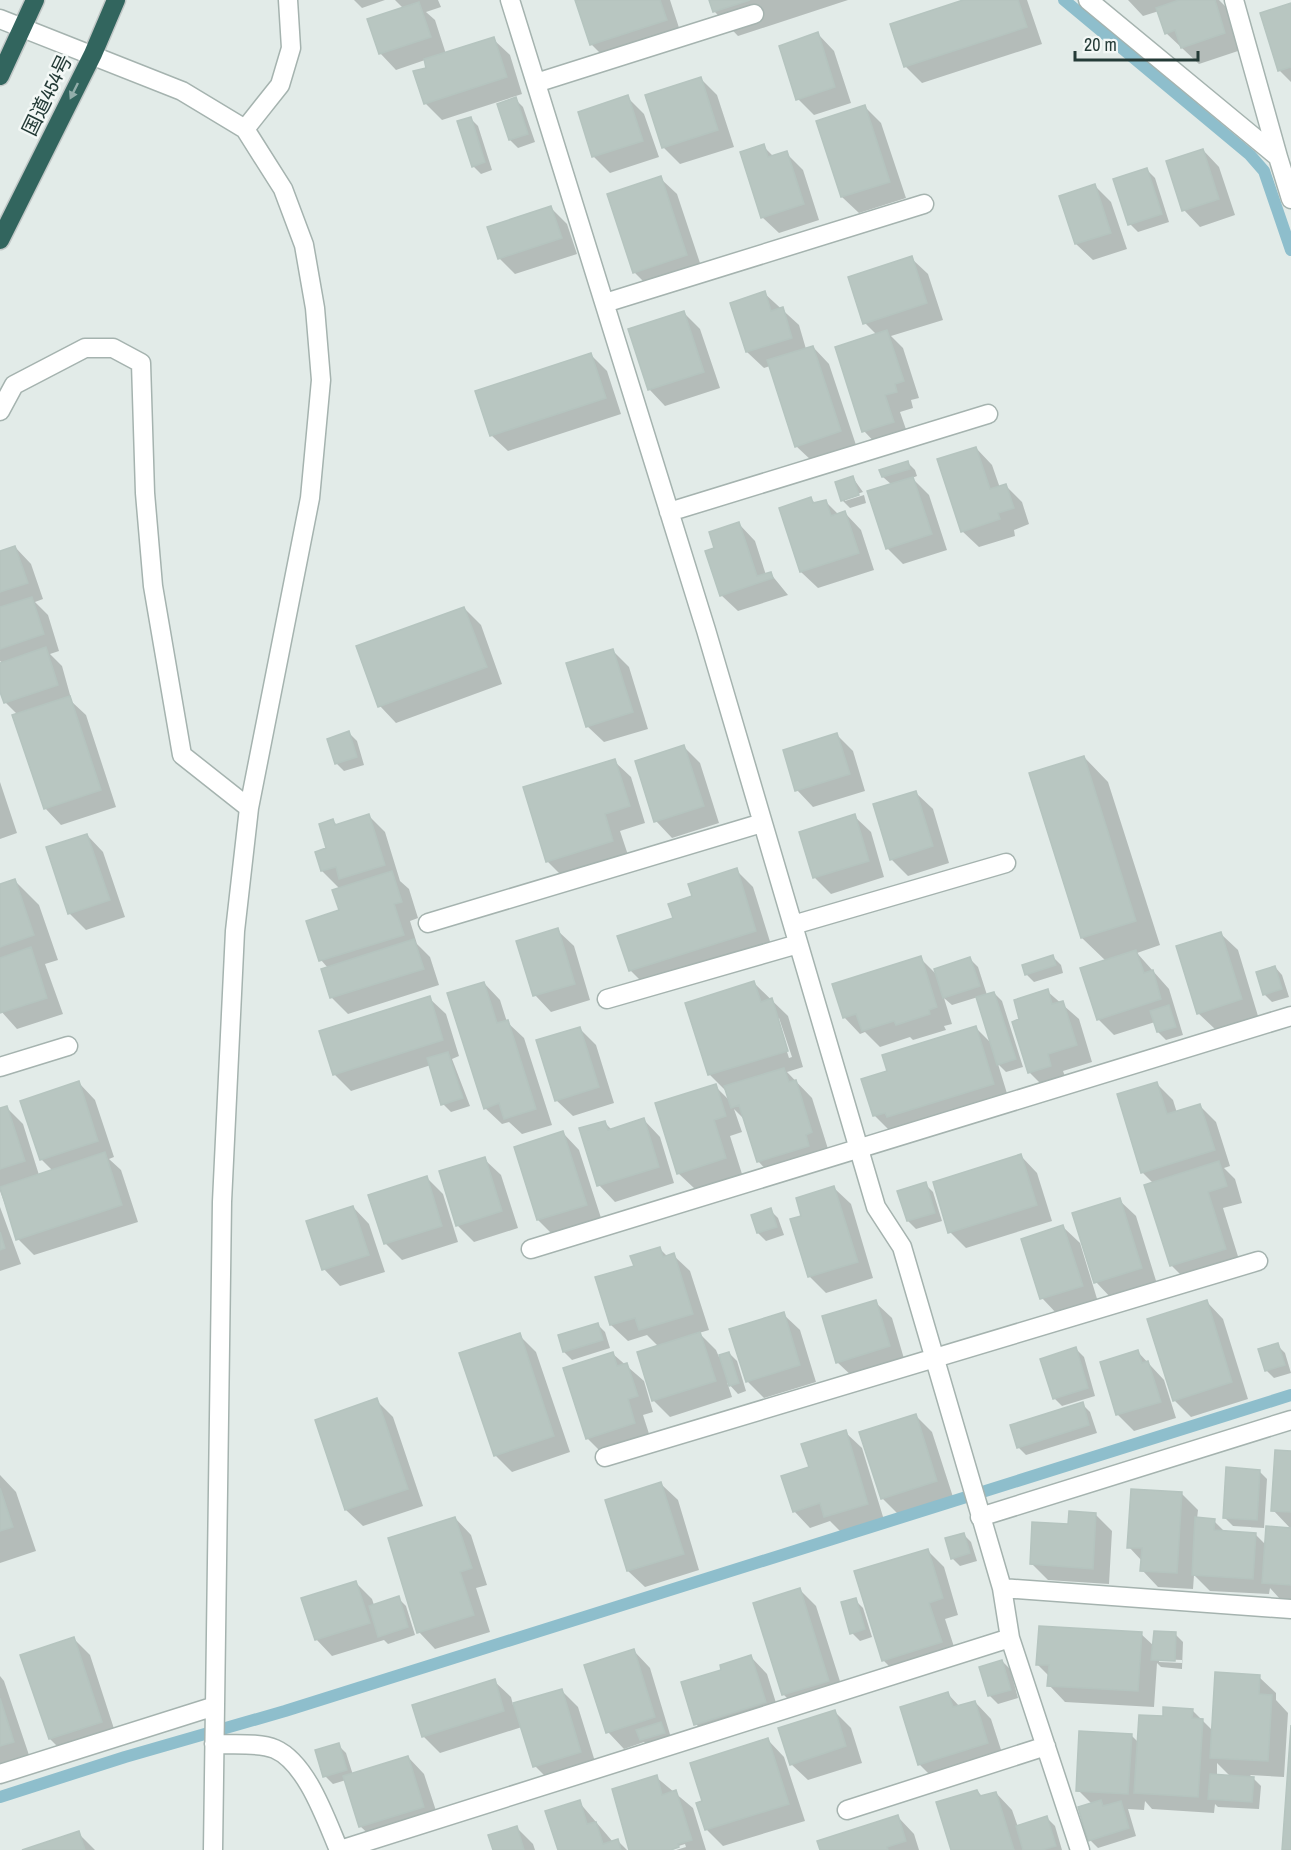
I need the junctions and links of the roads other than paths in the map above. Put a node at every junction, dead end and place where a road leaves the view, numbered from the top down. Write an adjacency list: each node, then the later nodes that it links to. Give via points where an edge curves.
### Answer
1 (35, 0): 9 (highway)
2 (116, 0): 10 (highway, 国道454号)
3 (288, 0): 13 (street, via 291,48 280,85)
4 (510, 0): 12 (street)
5 (1088, 0): 14 (street)
6 (1234, 0): 14 (street)
7 (754, 15): 12 (street)
8 (0, 19): 9 (street)
9 (24, 27): 10 (street); 11 (highway)
10 (93, 54): 13 (street, via 182,92); 17 (highway, 国道454号, one-way to 17)
11 (0, 76)
12 (536, 83): 18 (street)
13 (245, 129): 22 (street, via 283,189 304,244 321,380 310,498)
14 (1278, 157): 15 (street)
15 (1291, 199)
16 (924, 204): 18 (street)
17 (0, 240)
18 (605, 303): 21 (street)
19 (0, 411): 22 (street, via 14,385 85,348 113,348 141,363 153,586 182,755)
20 (988, 414): 21 (street)
21 (669, 512): 23 (street)
22 (249, 808): 42 (street, via 235,931 222,1202)
23 (762, 823): 25 (street); 26 (street)
24 (1006, 863): 26 (street)
25 (428, 923)
26 (793, 925): 27 (street)
27 (798, 944): 28 (street); 32 (street)
28 (607, 999)
29 (1291, 1016): 32 (street)
30 (68, 1046): 31 (street)
31 (0, 1067)
32 (859, 1147): 33 (street); 35 (street, via 876,1206 902,1247)
33 (531, 1249)
34 (1258, 1261): 35 (street)
35 (935, 1358): 37 (street); 38 (street)
36 (1291, 1420): 38 (street)
37 (605, 1457)
38 (976, 1503): 39 (street)
39 (1002, 1588): 40 (street); 41 (street)
40 (1291, 1609)
41 (1010, 1638): 44 (street); 48 (street)
42 (215, 1706): 43 (street); 45 (street)
43 (214, 1744): 47 (street); 48 (street, via 272,1748 292,1760 315,1796)
44 (1046, 1746): 46 (street); 49 (street)
45 (0, 1774)
46 (847, 1810)
47 (213, 1850)
48 (340, 1850)
49 (1080, 1850)

